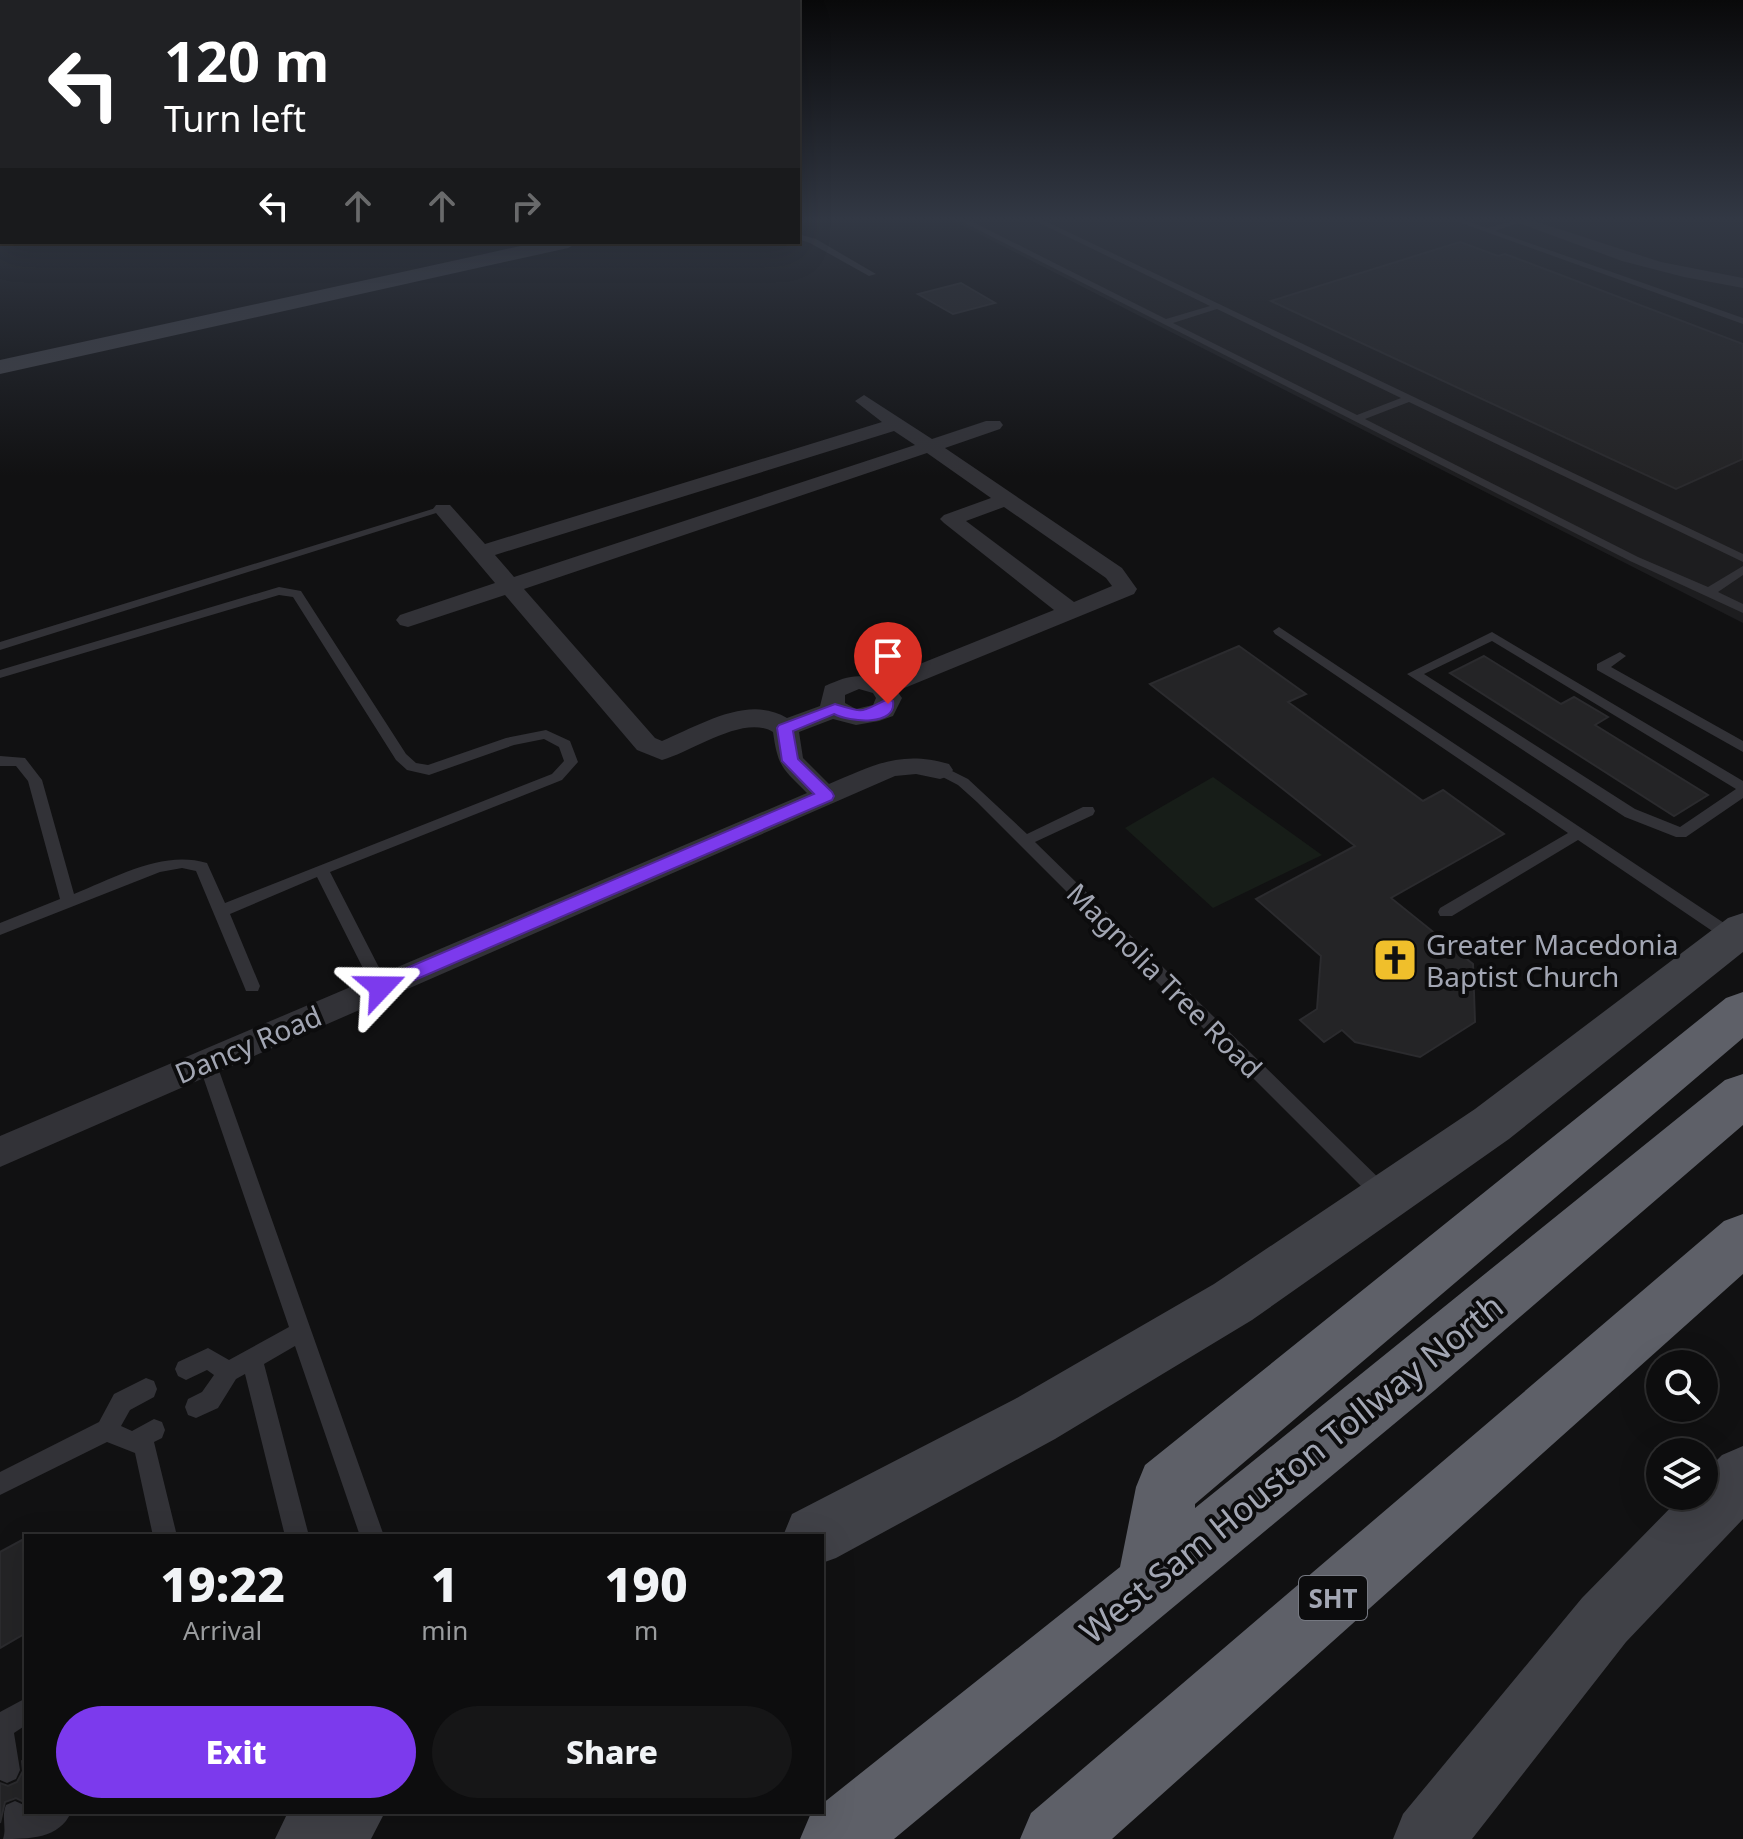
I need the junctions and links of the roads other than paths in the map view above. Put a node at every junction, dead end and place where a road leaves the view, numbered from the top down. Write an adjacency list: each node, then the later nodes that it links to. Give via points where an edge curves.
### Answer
1 (283, 305): 7 (main road)
2 (1132, 305): 6 (lane)
3 (1697, 305): 5 (lane)
4 (1219, 306): 6 (lane); 8 (lane)
5 (1743, 321)
6 (1166, 322): 10 (lane)
7 (0, 367)
8 (1410, 398): 10 (lane); 17 (lane)
9 (864, 401): 11 (street)
10 (1356, 419): 20 (lane)
11 (896, 424): 13 (street); 16 (street)
12 (993, 425): 13 (street)
13 (929, 447): 14 (street); 19 (street)
14 (1006, 499): 22 (street, via 1114,573 1126,589); 22 (street, via 951,519)
15 (443, 509): 16 (street); 25 (lane)
16 (480, 553): 19 (street)
17 (1743, 558)
18 (1743, 570): 20 (lane)
19 (510, 587): 23 (street); 28 (street, via 646,744 662,751 741,718 769,718)
20 (1709, 592): 21 (lane)
21 (1743, 609)
22 (1072, 612): 28 (street, via 882,688 857,681 840,686 831,697 835,709)
23 (408, 620)
24 (1279, 631): 35 (lane)
25 (0, 646)
26 (1620, 656): 29 (lane, via 1602,667)
27 (0, 674): 37 (lane, via 279,591 297,594 412,767 429,770 546,734 565,744 571,762 557,777)
28 (785, 728): 33 (street, via 790,761)
29 (1743, 747)
30 (0, 761): 38 (lane, via 20,761 35,780)
31 (940, 770): 33 (street, Dancy Road, via 916,765 890,768); 36 (lane, Magnolia Tree Road, via 963,782)
32 (1743, 789): 32 (lane, via 1492,636 1414,674 1630,813 1681,833)
33 (826, 796): 44 (street, Dancy Road)
34 (1088, 811): 36 (lane)
35 (1579, 833): 40 (lane); 42 (lane)
36 (1025, 841): 49 (lane, Magnolia Tree Road)
37 (321, 869): 39 (lane); 44 (lane)
38 (69, 902): 39 (lane, via 158,867 182,863 202,867); 41 (lane)
39 (221, 911): 43 (lane)
40 (1446, 912)
41 (0, 929)
42 (1738, 933): 49 (main road, via 1492,1124)
43 (252, 986)
44 (381, 987): 46 (street, Dancy Road)
45 (1743, 1011): 64 (highway, via 1167,1487)
46 (207, 1062): 48 (street, Dancy Road); 51 (lane)
47 (1743, 1095): 64 (highway, West Sam Houston Tollway North)
48 (0, 1152)
49 (1385, 1197): 63 (main road, via 1233,1302 1035,1419)
50 (1743, 1239): 73 (highway, SHT)
51 (301, 1332): 52 (lane); 62 (lane)
52 (252, 1359): 54 (lane); 61 (lane)
53 (186, 1369): 54 (lane, via 208,1358)
54 (228, 1372): 56 (lane, via 210,1400)
55 (146, 1389): 57 (lane, via 122,1402)
56 (196, 1407)
57 (107, 1430): 59 (lane); 60 (lane, via 132,1443 148,1434)
58 (1743, 1476): 74 (main road, via 1604,1620)
59 (0, 1484)
60 (165, 1534)
61 (296, 1534)
62 (371, 1534)
63 (818, 1534)
64 (1149, 1585): 72 (highway, West Sam Houston Tollway North)
65 (24, 1712): 66 (lane)
66 (0, 1727): 67 (lane)
67 (7, 1770)
68 (53, 1814): 70 (lane)
69 (347, 1814): 71 (main road)
70 (16, 1830)
71 (310, 1839)
72 (837, 1839)
73 (1057, 1839)
74 (1428, 1839)

